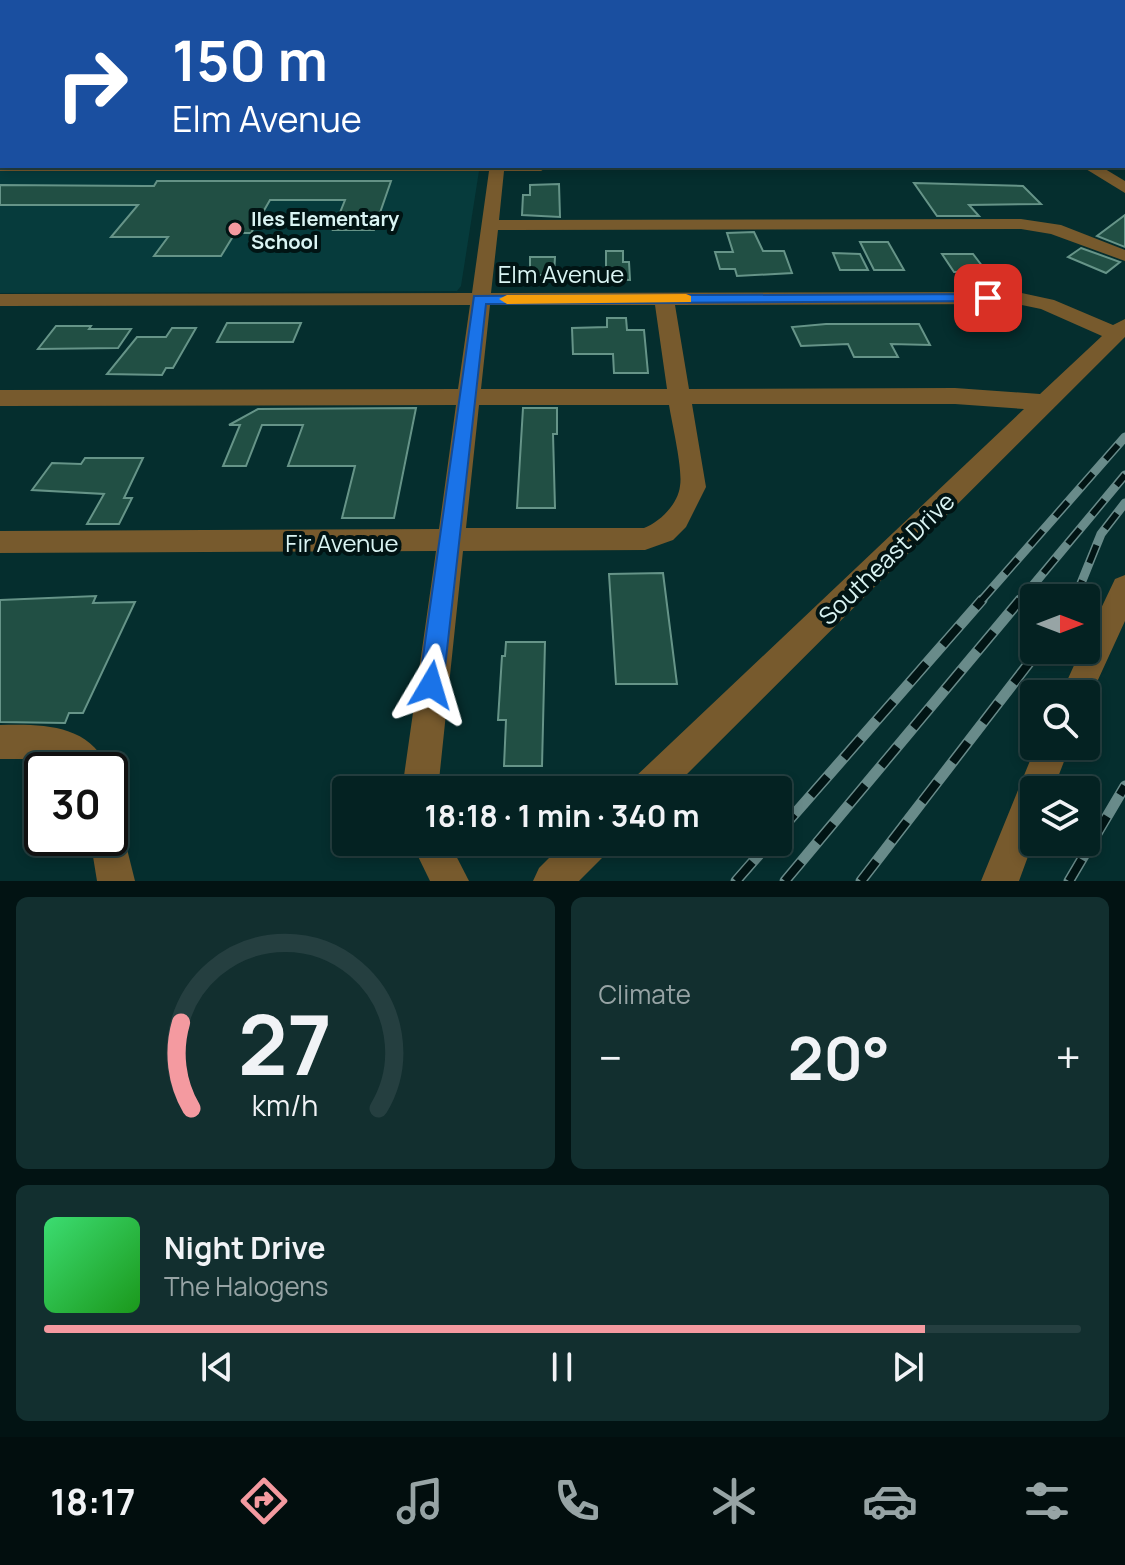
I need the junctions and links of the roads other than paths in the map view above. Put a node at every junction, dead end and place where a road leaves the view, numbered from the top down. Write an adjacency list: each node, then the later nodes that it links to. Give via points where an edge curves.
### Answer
1 (497, 168): 4 (street)
2 (1092, 168): 3 (street)
3 (1125, 188)
4 (489, 225): 5 (street, via 1021,224 1055,229); 6 (street)
5 (1125, 256)
6 (480, 299): 7 (street, Elm Avenue); 8 (street, Elm Avenue); 10 (street)
7 (664, 299): 9 (street, Elm Avenue, via 1017,298); 11 (street)
8 (0, 300)
9 (1120, 330): 13 (street, Southeast Drive)
10 (468, 397): 11 (street); 12 (street); 15 (street)
11 (680, 397): 13 (street, via 955,396); 15 (street, Fir Avenue, via 693,487 677,519 663,532 625,541)
12 (0, 398)
13 (1047, 403): 21 (street, Southeast Drive)
14 (0, 542): 15 (street, Fir Avenue)
15 (449, 542): 20 (street)
16 (1125, 588): 17 (street)
17 (1083, 680)
18 (0, 742): 19 (street, via 27,741)
19 (74, 752)
20 (422, 776)
21 (661, 776)
22 (1020, 828): 29 (street)
23 (111, 856): 26 (street)
24 (437, 856): 27 (street)
25 (578, 856): 28 (street)
26 (116, 881)
27 (450, 881)
28 (552, 881)
29 (1000, 881)

